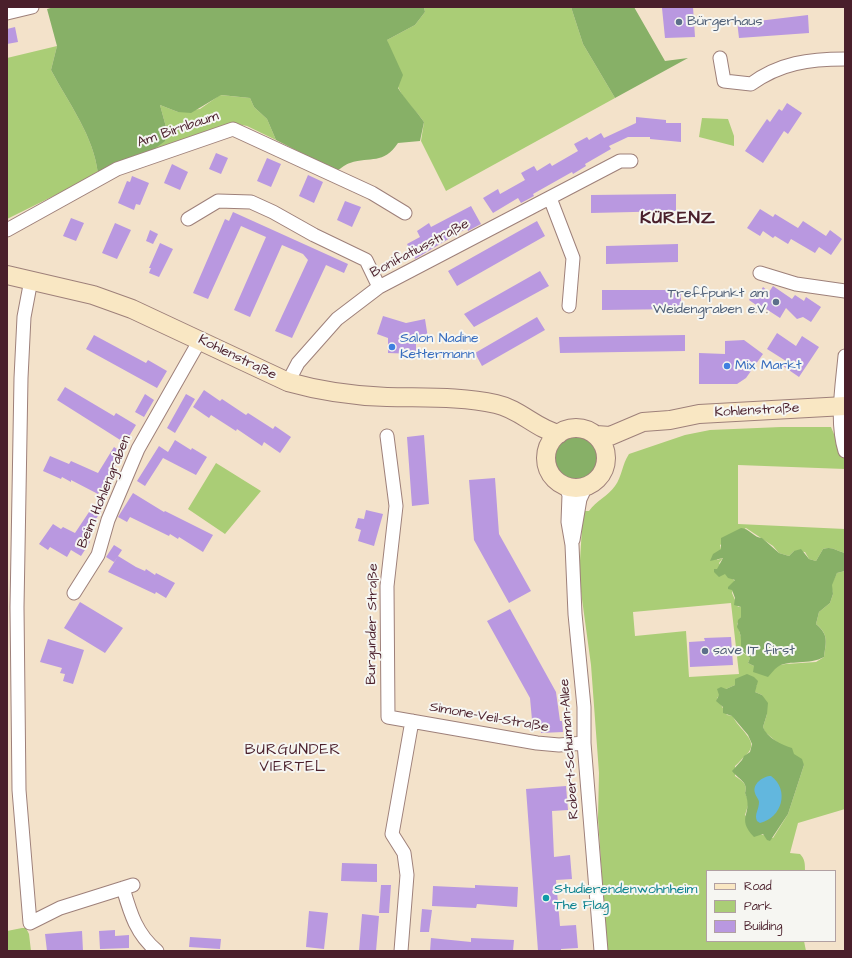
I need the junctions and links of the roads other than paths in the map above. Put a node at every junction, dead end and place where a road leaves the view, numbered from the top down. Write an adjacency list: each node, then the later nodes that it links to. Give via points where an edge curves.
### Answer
1 (32, 7): 2 (street)
2 (7, 13)
3 (720, 58): 4 (street, via 724,81 750,84 767,73 798,62)
4 (845, 58)
5 (631, 161): 6 (street, Bonifatiusstraße, via 620,161)
6 (550, 198): 13 (street, Bonifatiusstraße); 15 (street, via 573,258)
7 (405, 213): 9 (street, Am Birnbaum, via 372,192 233,129 117,168)
8 (188, 219): 13 (street, via 218,201 251,202 366,260)
9 (7, 230)
10 (760, 273): 14 (street, via 796,284)
11 (7, 275): 12 (main road, Kohlenstraße)
12 (31, 280): 16 (main road, Kohlenstraße, via 114,302); 35 (street, via 24,317 21,378 17,607 19,790 30,923 60,908 128,886 135,923 142,936)
13 (380, 287): 18 (street, Bonifatiusstraße, via 337,319 298,363)
14 (845, 292)
15 (569, 306)
16 (200, 340): 18 (main road, Kohlenstraße); 31 (street, Beim Hohlengraben, via 138,448 108,520 98,555)
17 (845, 356): 20 (street)
18 (288, 382): 19 (main road, Kohlenstraße, via 312,389 363,395)
19 (477, 401): 22 (main road, Kohlenstraße, via 505,406 546,430); 25 (main road, Kohlenstraße, via 536,436)
20 (842, 406): 21 (main road, Kohlenstraße, via 698,414); 26 (street, via 841,438)
21 (670, 420): 23 (main road, Kohlenstraße, via 643,422 608,436); 27 (main road, Kohlenstraße, via 618,445)
22 (559, 434): 23 (main road, Kohlenstraße, via 578,428 589,430); 25 (main road, via 552,440)
23 (596, 435): 27 (main road, via 604,446)
24 (387, 436): 32 (street, Burgunder Straße, via 396,506 387,586)
25 (548, 450): 28 (main road, via 549,470 556,479)
26 (845, 451)
27 (606, 459): 29 (main road, Kohlenstraße, via 600,475)
28 (566, 485): 29 (main road); 30 (street, Robert-Schuman-Allee, via 569,495 568,522)
29 (586, 486): 30 (street, Robert-Schuman-Allee, via 580,496)
30 (572, 546): 34 (street, Robert-Schuman-Allee, via 575,614 584,708)
31 (74, 593)
32 (388, 717): 33 (street, Simone-Veil-Straße)
33 (412, 721): 34 (street, Simone-Veil-Straße, via 537,743); 36 (street, via 392,834 404,853 407,874)
34 (584, 743): 37 (street, Robert-Schuman-Allee)
35 (157, 951)
36 (401, 951)
37 (601, 951)

